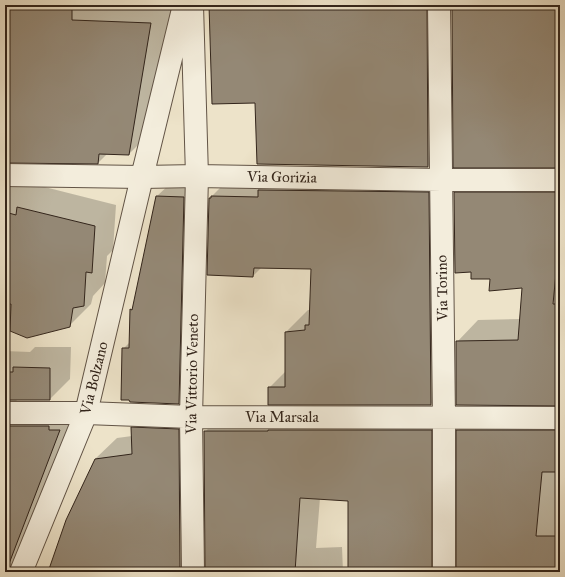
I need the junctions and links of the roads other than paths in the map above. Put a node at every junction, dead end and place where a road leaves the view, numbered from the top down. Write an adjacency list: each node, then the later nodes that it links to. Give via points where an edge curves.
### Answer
1 (184, 5): 6 (street, Via Bolzano)
2 (192, 5): 5 (street, Via Vittorio Veneto)
3 (439, 5): 7 (street, Via Torino)
4 (5, 175): 6 (street, Via Gorizia)
5 (197, 176): 6 (street, Via Gorizia); 7 (street, Via Gorizia); 11 (street, Via Vittorio Veneto)
6 (142, 177): 10 (street, Via Bolzano)
7 (441, 180): 8 (street, Via Gorizia); 13 (street, Via Torino)
8 (560, 180)
9 (5, 413): 10 (street, Via Marsala)
10 (86, 413): 11 (street, Via Marsala); 14 (street, Via Bolzano)
11 (191, 417): 13 (street, Via Marsala); 15 (street, Via Vittorio Veneto)
12 (560, 418): 13 (street, Via Marsala)
13 (444, 419): 16 (street, Via Torino)
14 (21, 572)
15 (193, 572)
16 (444, 572)

